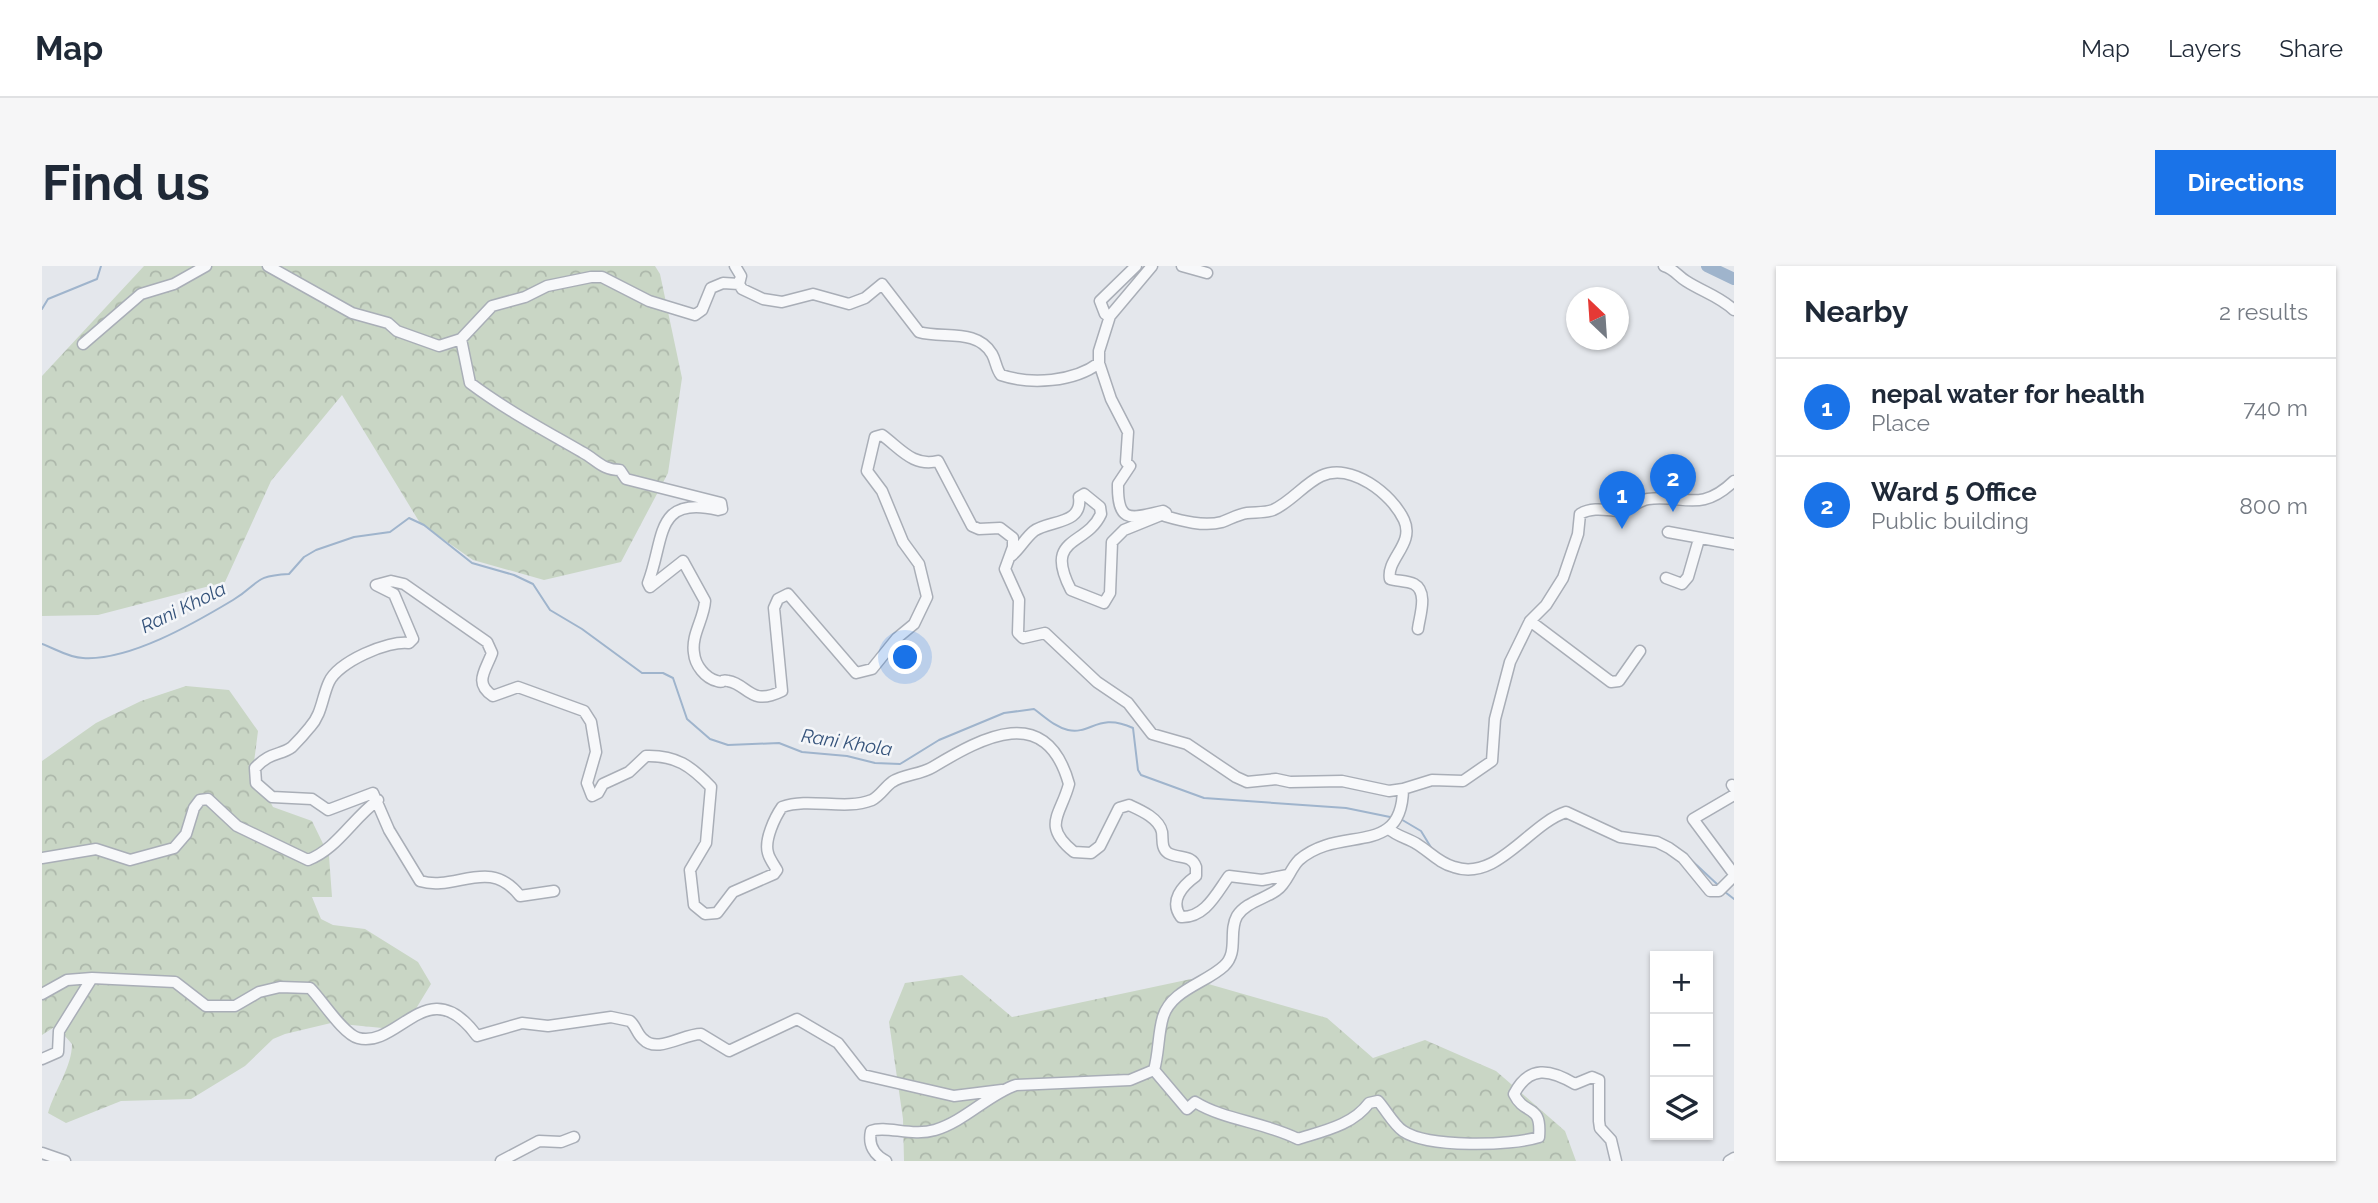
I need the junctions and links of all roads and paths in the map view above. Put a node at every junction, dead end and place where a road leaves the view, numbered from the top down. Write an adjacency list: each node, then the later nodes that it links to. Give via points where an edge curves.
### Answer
1 (206, 266): 13 (street, via 174,284 141,294)
2 (268, 266): 12 (street, via 352,313 388,323 397,331 439,346)
3 (735, 266): 9 (street, via 741,276)
4 (1136, 266): 11 (street, via 1100,301)
5 (1152, 266): 11 (street)
6 (1182, 266): 8 (street)
7 (1664, 266): 10 (street, via 1720,297)
8 (1206, 273)
9 (739, 284): 12 (street, via 723,283 711,289 695,315 649,301 602,276 556,284 486,309); 14 (street, via 771,301 813,294 849,304 883,284 919,332 961,335 982,342 1006,377 1076,376)
10 (1734, 310)
11 (1110, 316): 14 (street)
12 (461, 339): 20 (street, via 470,383 503,408 583,452 606,470 620,471 626,479 721,503 718,510 695,505 673,512 665,523 648,583 650,587 683,561 705,601 693,642 695,660 718,682 729,680 751,695 772,696 782,691 774,608 778,599 788,594 856,673 872,669 914,624 927,597 925,581 882,491 867,471 875,437 882,435 915,461 938,461 972,526 1000,527 1013,537)
13 (83, 344)
14 (1099, 363): 16 (street, via 1128,432 1126,462 1130,467 1118,484 1120,506 1133,518 1163,511)
15 (1734, 481): 22 (street, via 1695,502 1648,499 1621,511 1580,513 1563,578)
16 (1165, 516): 20 (street, via 1125,530 1112,542 1110,593 1104,603 1070,590 1062,572 1066,549 1101,514 1100,507 1084,494 1073,517 1037,529); 23 (street, via 1219,523 1244,513 1276,509 1321,475 1356,476 1377,490 1404,521 1406,539 1389,572 1391,579 1419,589)
17 (1668, 532): 18 (street)
18 (1699, 539): 19 (street); 21 (street, via 1688,577 1682,584)
19 (1734, 544)
20 (1010, 556): 25 (street, via 1004,569 1019,600 1018,633 1023,638 1045,633 1097,682 1128,703 1152,734 1187,744 1247,782 1334,781 1389,791)
21 (1666, 578)
22 (1530, 621): 24 (street, via 1611,682 1619,681); 25 (street, via 1505,676 1492,761 1463,781 1432,780)
23 (1418, 629)
24 (1640, 651)
25 (1403, 789): 28 (street)
26 (1733, 789): 31 (street, via 1693,819)
27 (378, 800): 29 (street, via 325,854 307,860 237,826 208,799 194,808 186,834 174,848 130,860 96,849); 30 (street, via 373,793 328,810 312,799 272,797 256,783 255,768 266,756 293,746 310,728 337,671 374,649 413,639 394,594 376,584 391,581 404,584 487,642 492,653 481,680 487,692 494,696 518,687 584,711 591,722 596,752 587,783 592,796 646,756 680,760 711,787 706,844 690,870 694,905 705,914 717,913 733,892 777,870 768,853 774,818 782,807 875,799 897,780 931,768 994,734 1032,734 1052,748 1069,784 1054,817 1055,828 1074,852 1091,853 1100,846 1119,808 1129,805 1153,819 1162,831 1164,848 1196,867 1196,876 1175,901 1181,917 1202,910 1229,876 1262,880); 32 (street, via 389,830 420,881 434,885 456,878 494,877 510,882 520,896)
28 (1395, 822): 30 (street, via 1373,836 1319,849 1300,860); 31 (street, via 1400,838 1455,868 1473,870 1503,856 1552,816 1566,812 1619,837 1669,848 1710,891 1719,891)
29 (42, 858)
30 (1288, 875): 36 (street, via 1280,888 1238,915 1231,955 1224,966 1189,987 1163,1015)
31 (1734, 875)
32 (554, 891)
33 (92, 978): 34 (street, via 67,980); 35 (street, via 59,1031 58,1052); 37 (street, via 175,982 206,1006 235,1006 258,992 280,987 310,988 348,1033 366,1039 374,1039 420,1012 437,1010 464,1018 477,1037 522,1023 548,1026 611,1017 630,1021 646,1042 659,1046 701,1034 729,1051 797,1019 838,1043 863,1075 954,1096)
34 (42, 995)
35 (42, 1059)
36 (1154, 1070): 37 (street, via 1130,1080 1016,1085); 44 (street, via 1187,1109 1195,1102 1298,1139 1349,1121 1369,1102 1378,1101 1402,1131 1438,1142 1539,1138 1537,1112 1514,1094 1520,1083 1544,1070 1575,1084 1592,1077 1600,1080 1600,1128 1611,1140)
37 (1002, 1090): 43 (street, via 938,1129 913,1134 871,1131 874,1152)
38 (574, 1137): 42 (street, via 539,1141)
39 (42, 1153): 41 (street)
40 (1734, 1158): 45 (street)
41 (65, 1161)
42 (501, 1161)
43 (887, 1161)
44 (1616, 1161)
45 (1729, 1161)

